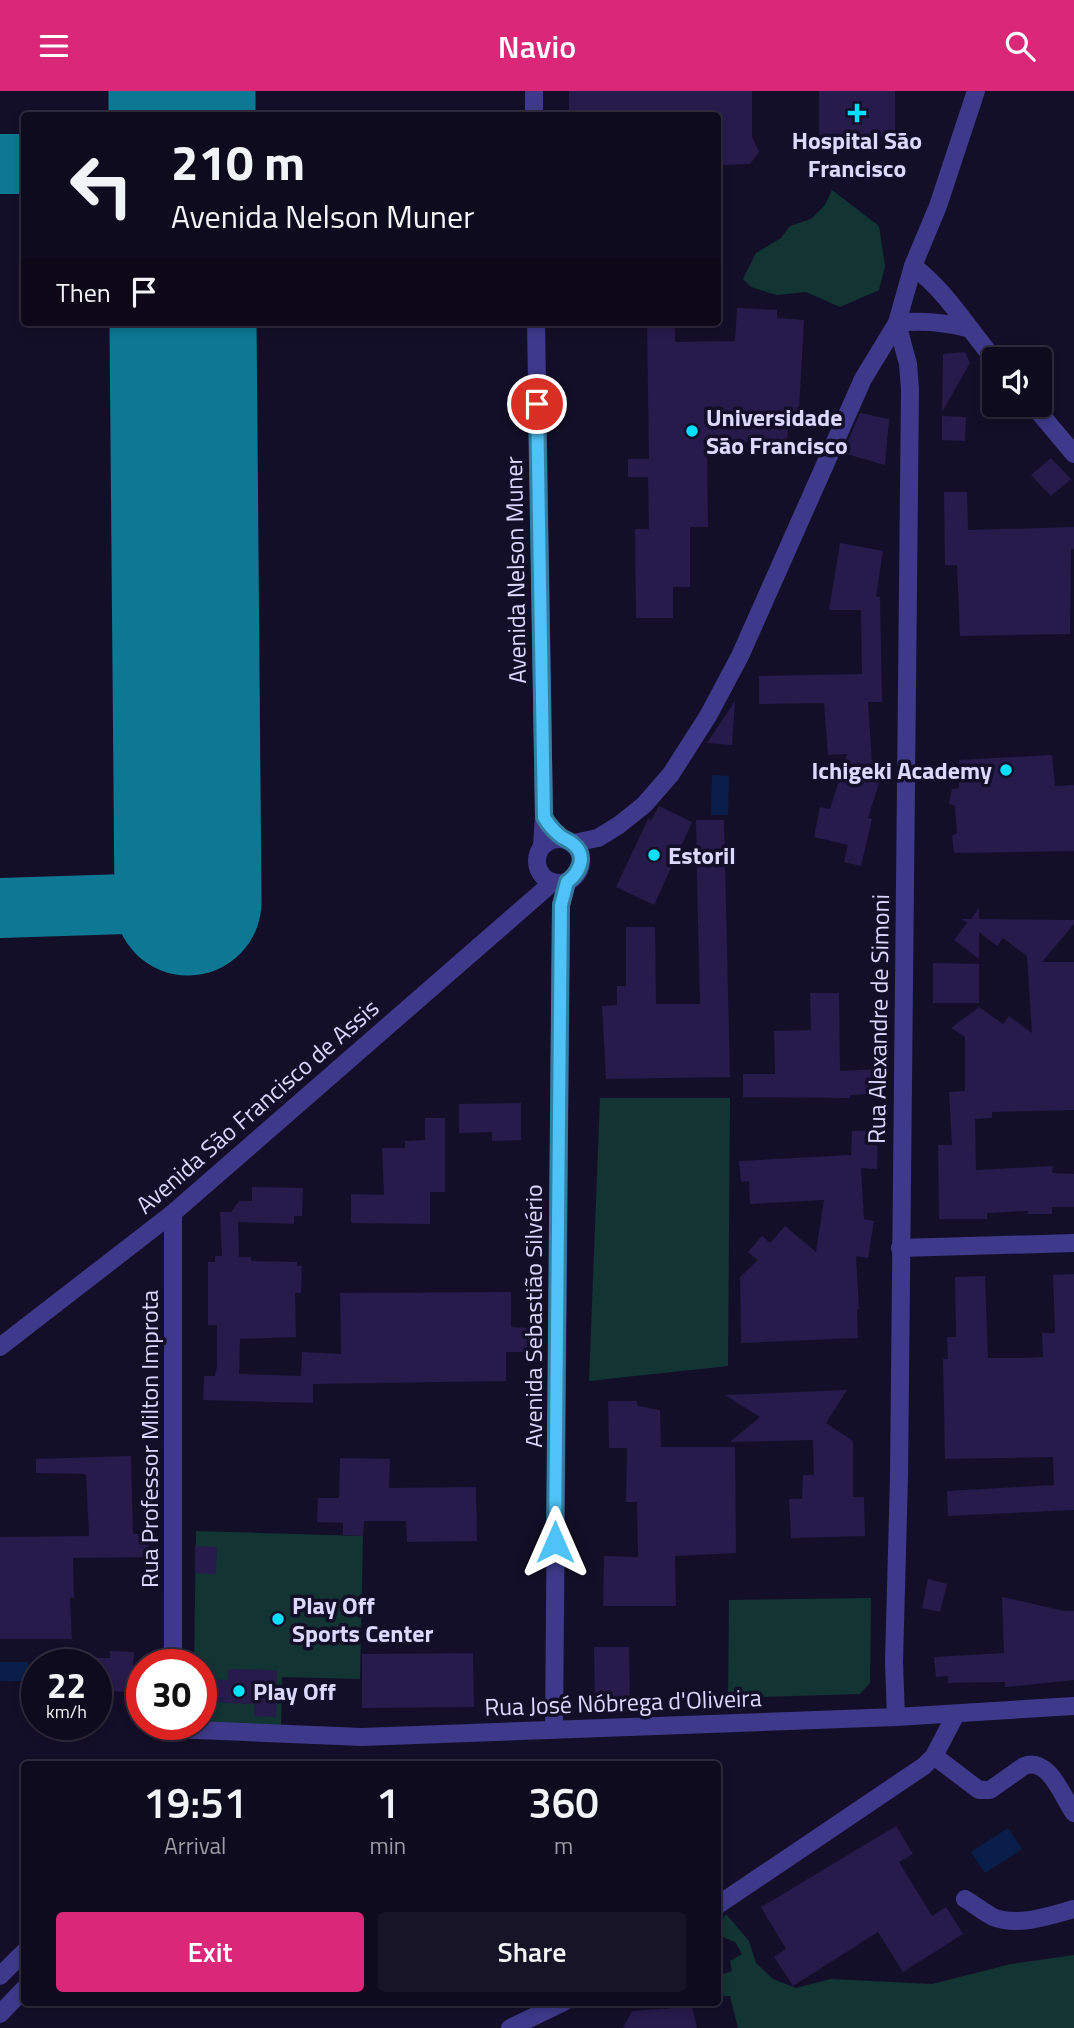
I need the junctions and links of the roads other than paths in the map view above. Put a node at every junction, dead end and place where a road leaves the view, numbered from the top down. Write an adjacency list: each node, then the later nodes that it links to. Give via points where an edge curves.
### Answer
1 (534, 91): 3 (street)
2 (976, 91): 4 (street)
3 (534, 112)
4 (913, 266): 5 (street); 7 (street, via 935,283)
5 (897, 323): 7 (street, via 921,320); 12 (street, via 863,379 740,656 708,716 671,774 644,804 598,838); 17 (street, Rua Alexandre de Simoni, via 910,389)
6 (536, 326): 11 (street, Avenida Nelson Muner)
7 (967, 328): 8 (street)
8 (984, 347)
9 (1043, 417): 10 (street)
10 (1074, 454)
11 (544, 817): 12 (street); 13 (street, Avenida Nelson Muner)
12 (568, 841): 13 (street, via 552,839); 14 (street, via 580,852 581,864 576,875)
13 (542, 845): 14 (street, via 536,856 537,868)
14 (551, 884): 15 (street, Avenida São Francisco de Assis); 24 (street, Avenida Sebastião Silvério, via 561,905)
15 (173, 1213): 18 (street, Avenida São Francisco de Assis); 19 (street, Rua Professor Milton Improta)
16 (1074, 1243): 17 (street)
17 (900, 1248): 22 (street, Rua Alexandre de Simoni)
18 (0, 1347)
19 (173, 1649)
20 (1074, 1706): 21 (street, Rua José Nóbrega d'Oliveira)
21 (956, 1714): 22 (street, Rua José Nóbrega d'Oliveira); 25 (street)
22 (896, 1717): 24 (street, Rua José Nóbrega d'Oliveira)
23 (217, 1729): 24 (street, Rua José Nóbrega d'Oliveira, via 362,1737)
24 (554, 1729)
25 (934, 1756): 26 (street, via 984,1792 1024,1766 1036,1764 1051,1776); 28 (street, via 880,1798)
26 (1074, 1813)
27 (965, 1899): 29 (street, via 994,1917 1010,1920)
28 (721, 1903)
29 (1074, 1909)
30 (21, 1955): 31 (street)
31 (0, 1976)
32 (21, 1992): 34 (street)
33 (556, 2006): 35 (street)
34 (0, 2014)
35 (510, 2028)

